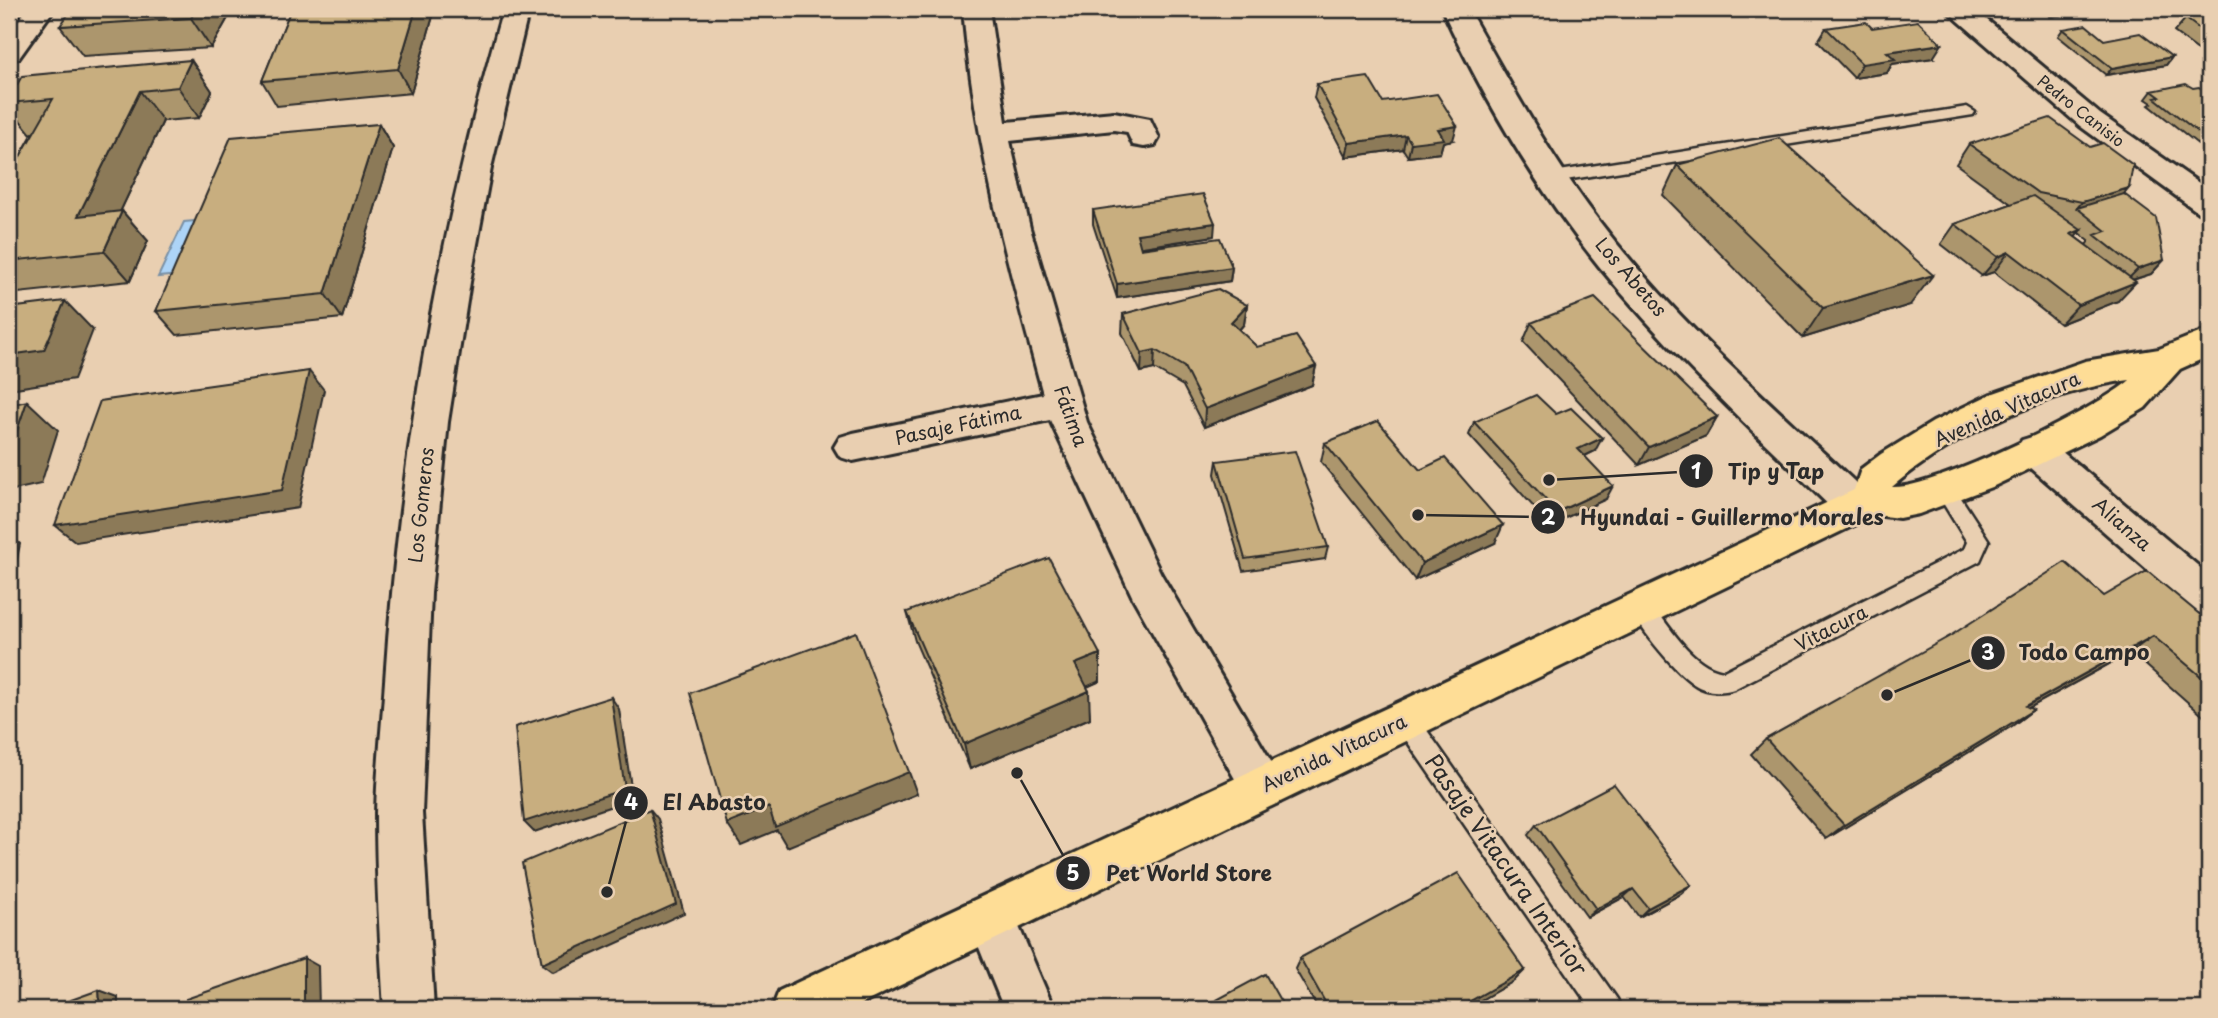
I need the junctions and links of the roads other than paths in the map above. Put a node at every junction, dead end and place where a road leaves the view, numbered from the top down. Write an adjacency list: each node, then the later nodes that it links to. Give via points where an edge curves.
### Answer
1 (41, 9): 6 (street)
2 (516, 9): 24 (street, Los Gomeros, via 453,282 430,422 411,593 399,813)
3 (976, 9): 8 (street, Fátima)
4 (1455, 9): 10 (street, Los Abetos)
5 (1958, 9): 11 (street, Pedro Canisio, via 2090,120)
6 (9, 52)
7 (1966, 112): 10 (lane)
8 (993, 133): 9 (street, via 1114,121 1140,125); 14 (street, Fátima, via 1014,228)
9 (1144, 138)
10 (1553, 177): 18 (street, Los Abetos, via 1609,256 1652,304)
11 (2209, 205)
12 (2209, 341): 13 (main road, Avenida Vitacura)
13 (2168, 359): 16 (main road, Avenida Vitacura, via 2153,379 2114,411); 18 (main road, Avenida Vitacura, via 2083,375 1978,418 1896,461 1874,480)
14 (1064, 403): 15 (street, Pasaje Fátima); 22 (street, Fátima, via 1147,586)
15 (853, 447)
16 (2035, 450): 17 (main road, Avenida Vitacura); 19 (street, Alianza)
17 (1945, 490): 18 (main road, Avenida Vitacura, via 1899,503); 20 (lane, Vitacura, via 1979,541 1972,555 1726,682 1705,679)
18 (1864, 503): 20 (main road, Avenida Vitacura)
19 (2209, 599)
20 (1641, 607): 21 (main road, Avenida Vitacura)
21 (1406, 720): 22 (main road, Avenida Vitacura); 27 (lane, Pasaje Vitacura Interior)
22 (1264, 787): 23 (main road, Avenida Vitacura)
23 (991, 918): 25 (main road, Avenida Vitacura); 26 (street)
24 (410, 1009)
25 (797, 1009)
26 (1029, 1009)
27 (1607, 1009)

